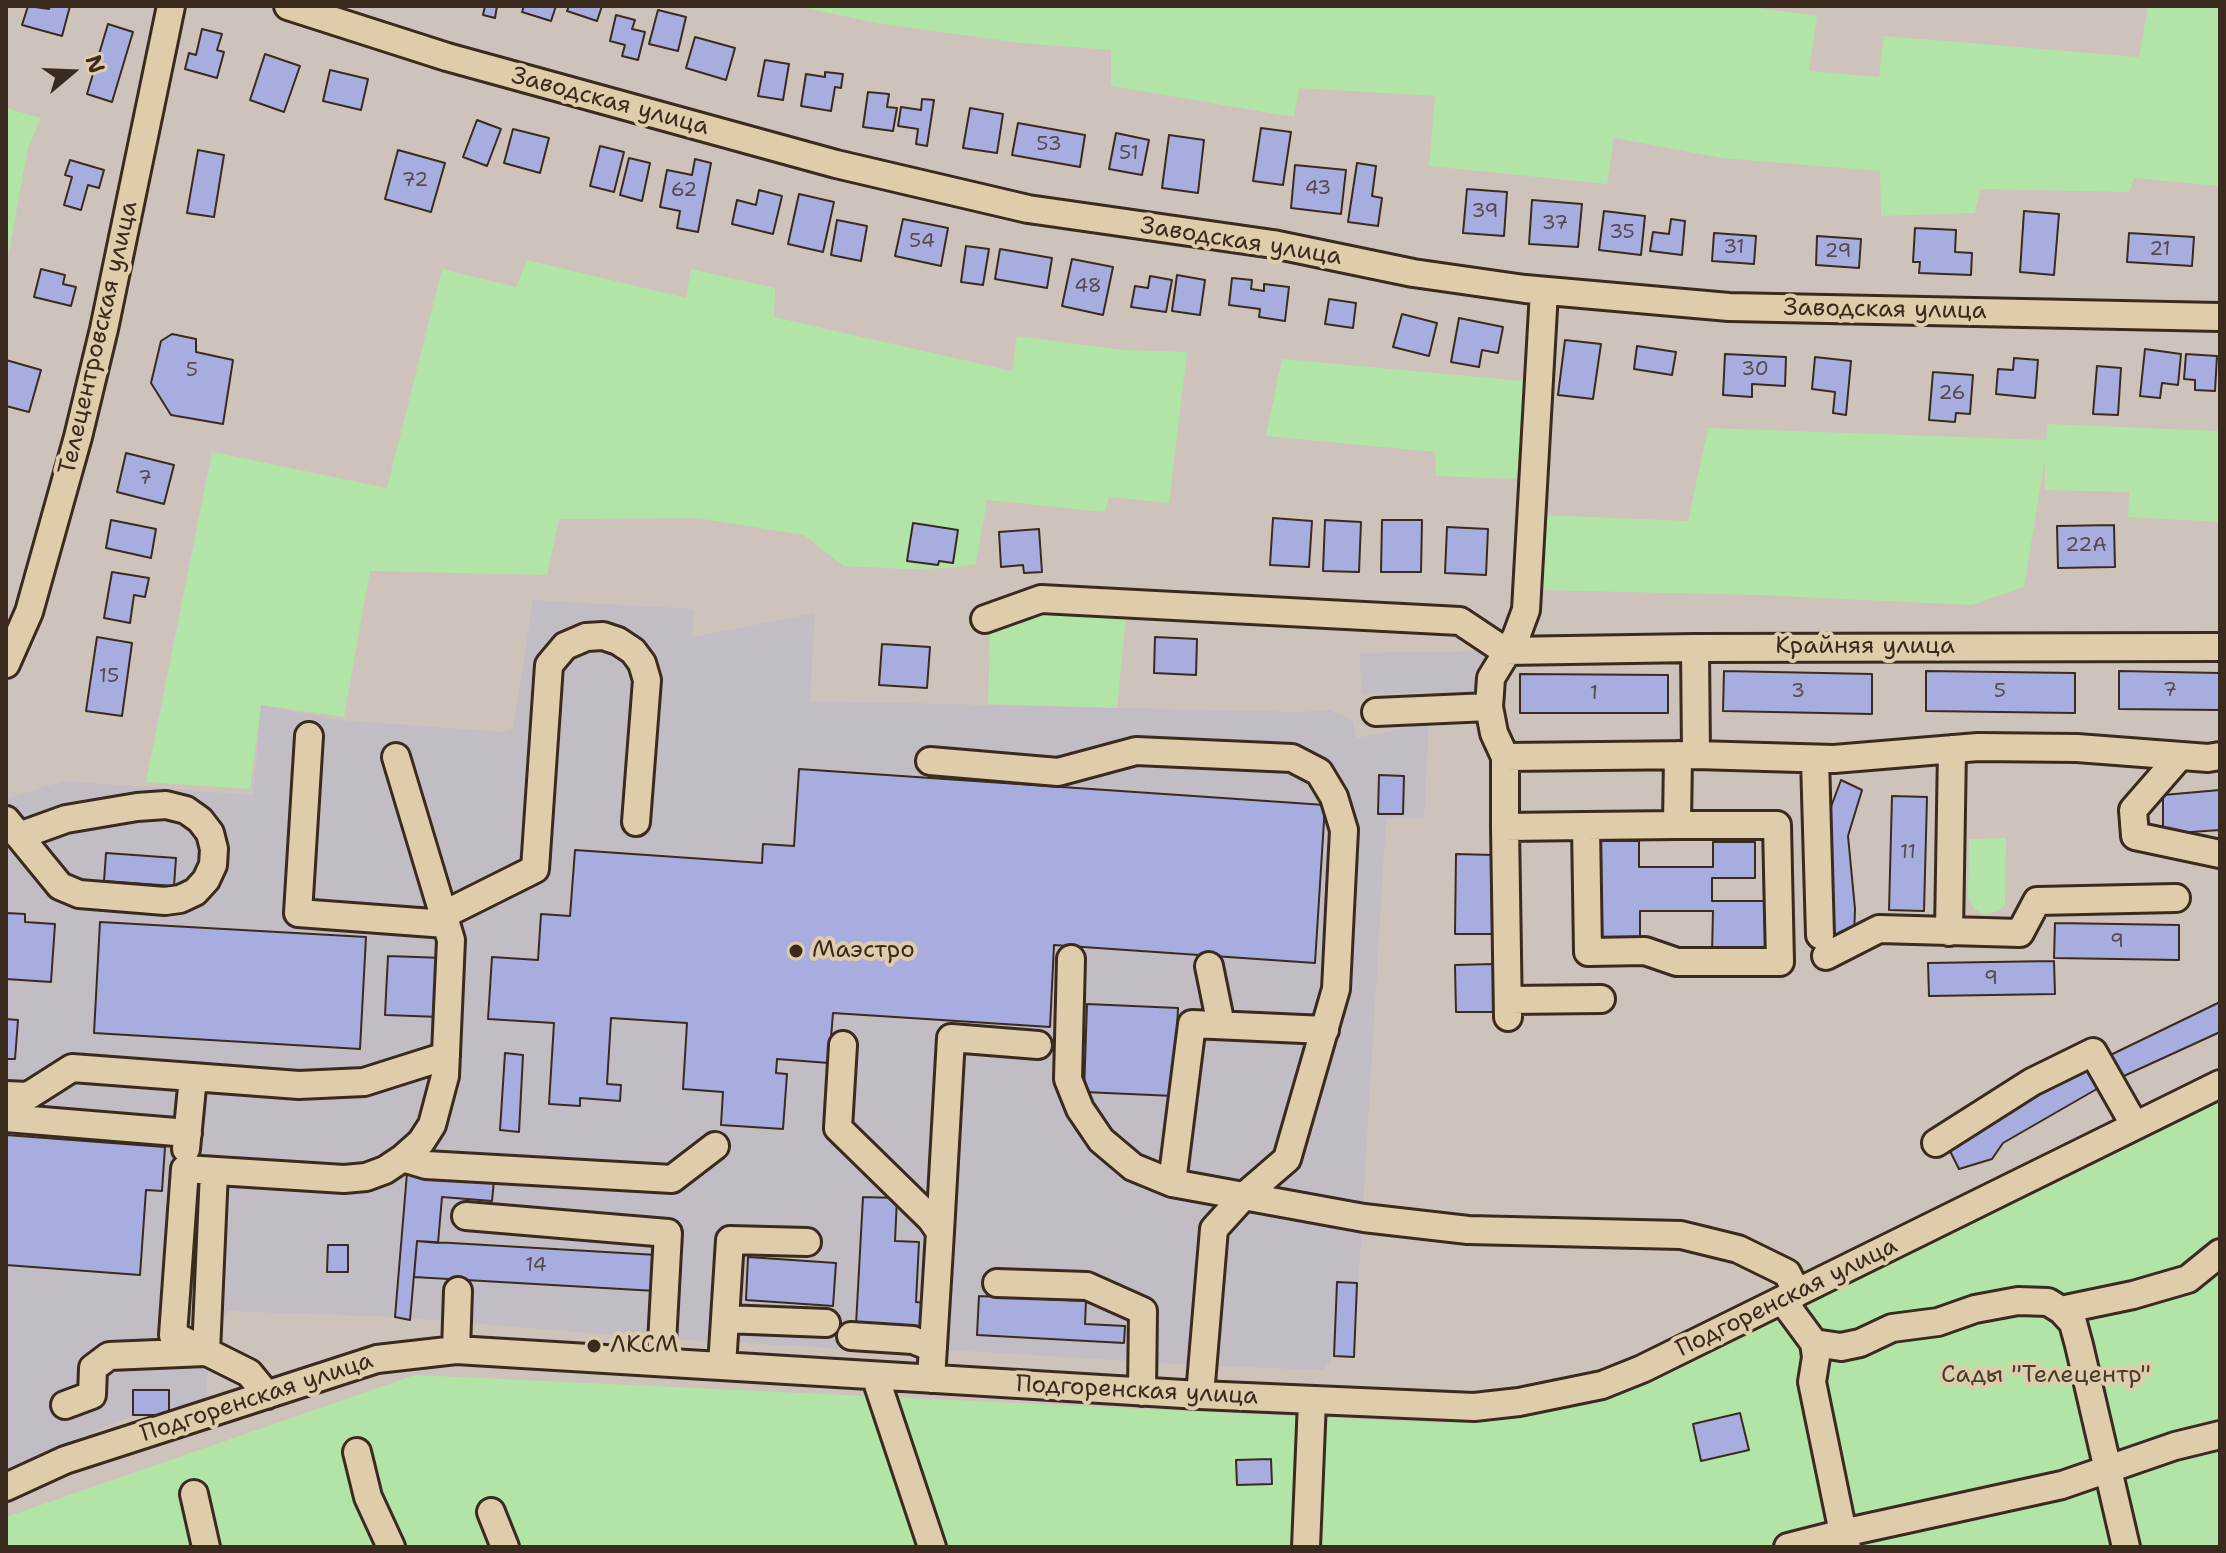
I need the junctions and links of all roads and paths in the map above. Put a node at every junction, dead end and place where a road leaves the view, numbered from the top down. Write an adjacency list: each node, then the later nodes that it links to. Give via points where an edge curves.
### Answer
1 (171, 6): 9 (street, Телецентровская улица, via 78,437 29,612)
2 (288, 6): 3 (street, Заводская улица, via 462,62 836,164 1028,209)
3 (1544, 291): 4 (street, Заводская улица, via 1729,307); 8 (street, via 1526,610)
4 (2220, 317)
5 (985, 619): 8 (street, via 1041,599 1460,621)
6 (2220, 647): 7 (street, Крайняя улица)
7 (1695, 648): 8 (street, Крайняя улица); 14 (street)
8 (1508, 651): 10 (street, via 1491,678)
9 (6, 664)
10 (1489, 707): 11 (street); 18 (street)
11 (1376, 712)
12 (309, 736): 28 (street, via 298,913)
13 (1952, 749): 15 (street, via 2077,748); 19 (street); 29 (street)
14 (1687, 755): 18 (street); 19 (street); 22 (street)
15 (2180, 756): 16 (street); 26 (street, via 2133,810 2135,836)
16 (2220, 756)
17 (396, 757): 28 (street)
18 (1505, 757): 24 (street)
19 (1815, 759): 29 (street, via 1823,946 1879,929)
20 (930, 761): 34 (street, via 1058,772 1136,751 1292,758 1319,772 1344,830 1336,989)
21 (636, 822): 28 (street, via 647,680 633,651 603,636 586,637 565,646 549,665 535,869)
22 (1677, 825): 23 (street); 23 (street, via 1777,825 1780,962 1677,962 1645,951 1588,952)
23 (1586, 826): 24 (street)
24 (1505, 827): 32 (street, via 1508,1008)
25 (13, 828): 25 (street, via 60,886 79,894 180,899 195,892 213,865 210,833 200,820 166,805)
26 (2220, 854)
27 (2176, 898): 29 (street, via 2037,901 2020,933)
28 (444, 920): 37 (street, via 451,940)
29 (1949, 932)
30 (1071, 959): 49 (street, via 1068,1079 1080,1109 1101,1140 1133,1167)
31 (1209, 966): 33 (street)
32 (1601, 999)
33 (1221, 1025): 34 (street); 49 (street, via 1192,1024)
34 (1325, 1030): 50 (street, via 1287,1159)
35 (843, 1045): 52 (street, via 838,1128)
36 (1038, 1045): 52 (street, via 951,1038)
37 (446, 1056): 38 (street, via 364,1082 299,1085); 46 (street, via 432,1125)
38 (193, 1077): 40 (street, via 72,1068 28,1096); 43 (street)
39 (2220, 1084): 42 (street, Подгоренская улица)
40 (6, 1095)
41 (6, 1118): 43 (street)
42 (2135, 1126): 44 (street, via 2093,1052 2032,1082); 57 (street, Подгоренская улица)
43 (188, 1133): 47 (street)
44 (1936, 1143)
45 (715, 1146): 46 (street, via 672,1179 426,1165)
46 (403, 1158): 48 (street, via 366,1177 344,1179)
47 (185, 1169): 48 (street); 65 (street, via 173,1335)
48 (214, 1171): 65 (street)
49 (1172, 1183): 50 (street)
50 (1243, 1197): 57 (street, via 1468,1230 1681,1235 1738,1249 1787,1273); 72 (street, via 1214,1229)
51 (466, 1216): 66 (street, via 668,1233)
52 (940, 1232): 63 (street)
53 (807, 1242): 59 (street, via 730,1240)
54 (2220, 1253): 58 (street, via 2188,1279)
55 (997, 1283): 70 (street, via 1087,1286 1143,1311)
56 (458, 1291): 64 (street)
57 (1790, 1297): 62 (street); 73 (street, Подгоренская улица, via 1642,1369 1559,1395 1474,1407)
58 (2061, 1310): 62 (street, via 2048,1302 2018,1301 1892,1328 1841,1347); 77 (street, via 2073,1323)
59 (725, 1319): 60 (street); 67 (street)
60 (826, 1323)
61 (851, 1336): 63 (street, via 913,1340)
62 (1814, 1343): 82 (street, via 1812,1382)
63 (933, 1348): 69 (street)
64 (456, 1350): 66 (street, Подгоренская улица); 71 (street, Подгоренская улица, via 377,1359)
65 (206, 1352): 71 (street, via 249,1373); 74 (street, via 109,1356 93,1368 92,1395)
66 (661, 1361): 67 (street, Подгоренская улица)
67 (722, 1366): 68 (street, Подгоренская улица)
68 (875, 1376): 69 (street, Подгоренская улица); 86 (street)
69 (931, 1379): 70 (street, Подгоренская улица)
70 (1142, 1392): 72 (street, Подгоренская улица)
71 (267, 1395): 78 (street, Подгоренская улица, via 65,1460)
72 (1200, 1395): 73 (street, Подгоренская улица)
73 (1312, 1401): 87 (street)
74 (65, 1405)
75 (2220, 1435): 77 (street)
76 (357, 1452): 84 (street, via 368,1497)
77 (2108, 1471): 81 (street); 82 (street)
78 (6, 1487)
79 (194, 1494): 83 (street)
80 (491, 1512): 85 (street)
81 (2118, 1518): 89 (street); 90 (street)
82 (1845, 1540): 88 (street)
83 (206, 1547)
84 (391, 1547)
85 (505, 1547)
86 (932, 1547)
87 (1306, 1547)
88 (1788, 1547)
89 (2115, 1547)
90 (2126, 1547)

